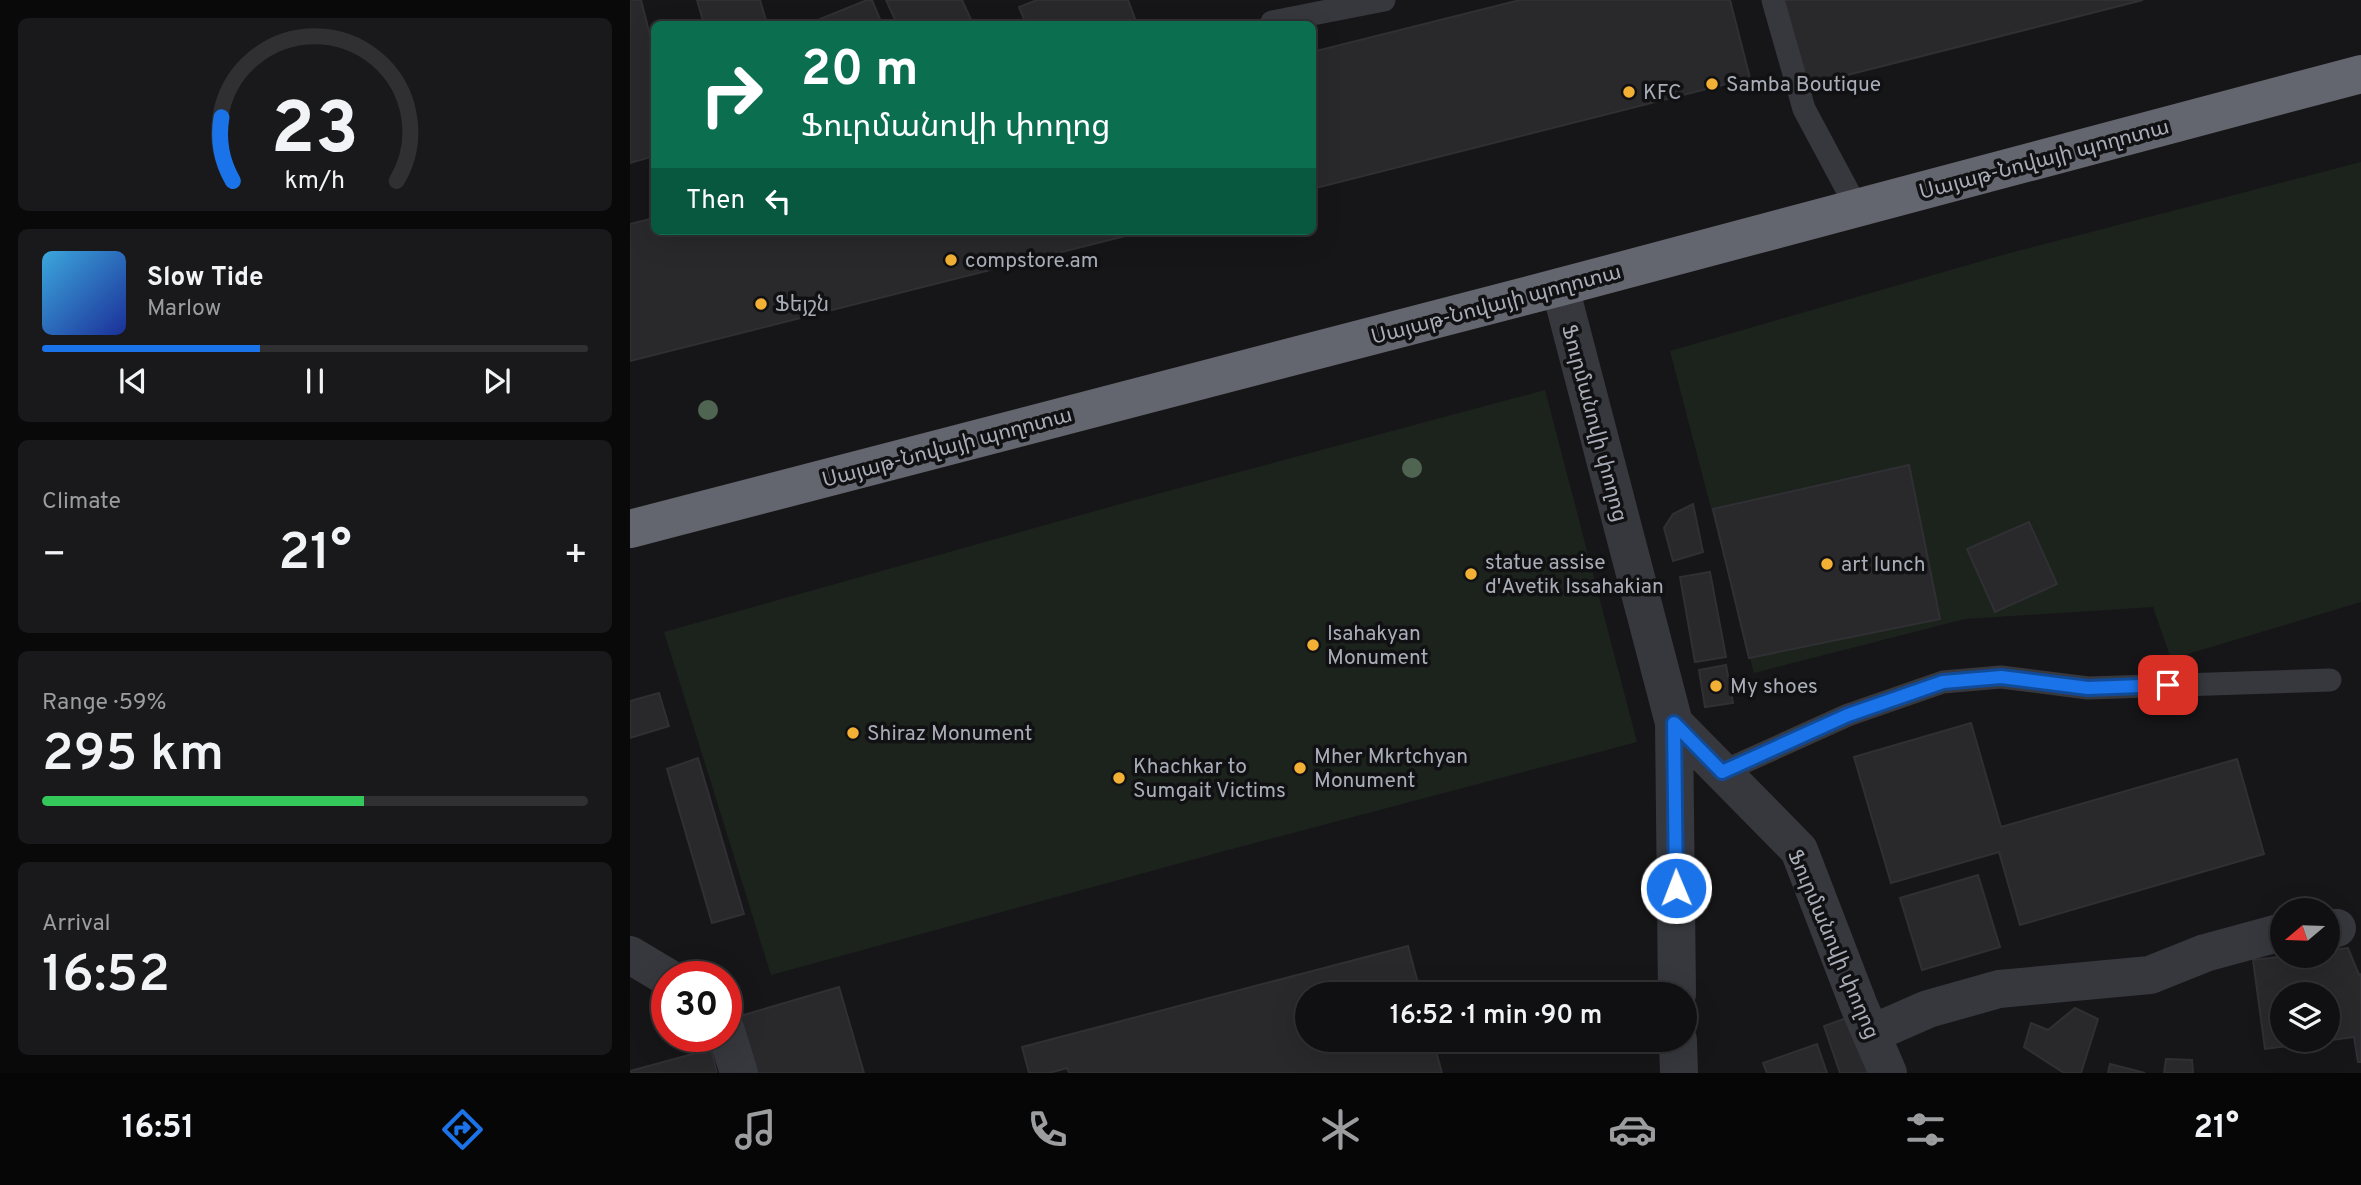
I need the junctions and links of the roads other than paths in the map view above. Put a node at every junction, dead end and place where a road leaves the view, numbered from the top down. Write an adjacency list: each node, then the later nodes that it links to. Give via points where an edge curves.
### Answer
1 (1384, 0): 3 (lane)
2 (1773, 0): 5 (lane, via 1804,109)
3 (1277, 21)
4 (2361, 74): 5 (highway, Սայաթ-Նովայի պողոտա)
5 (1857, 208): 6 (highway, Սայաթ-Նովայի պողոտա)
6 (1560, 287): 7 (highway, Սայաթ-Նովայի պողոտա); 9 (street, Ֆուրմանովի փողոց)
7 (630, 529)
8 (2330, 680): 10 (lane, via 2088,688 2001,677 1943,682 1848,715)
9 (1674, 723): 10 (street, Ֆուրմանովի փողոց); 14 (street)
10 (1722, 772): 15 (street, Ֆուրմանովի փողոց, via 1799,850)
11 (2270, 935): 15 (street, via 2205,953 2150,975 1999,989 1928,1009)
12 (630, 955): 13 (street)
13 (651, 967)
14 (1677, 982)
15 (1871, 1034): 20 (street, Ֆուրմանովի փողոց)
16 (732, 1052): 18 (street)
17 (1678, 1052): 19 (street)
18 (739, 1073)
19 (1679, 1073)
20 (1888, 1073)

